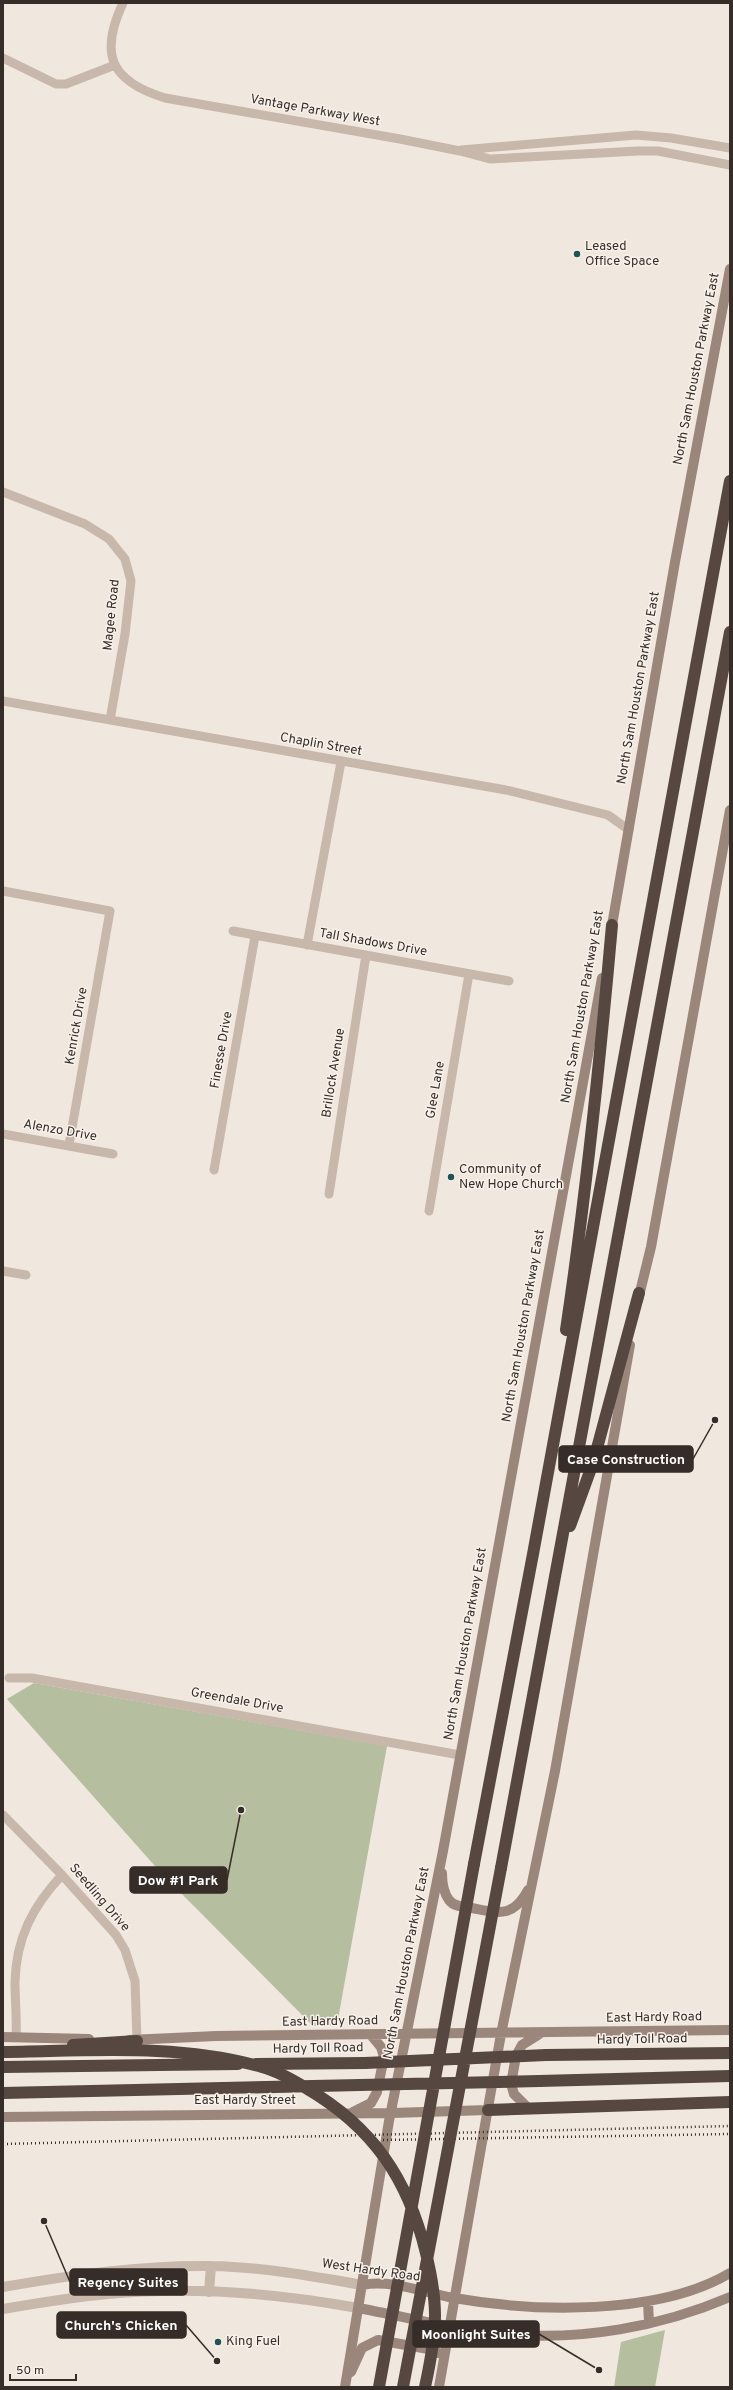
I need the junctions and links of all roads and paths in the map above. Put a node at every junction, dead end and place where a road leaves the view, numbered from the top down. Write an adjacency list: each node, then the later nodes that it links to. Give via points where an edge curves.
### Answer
1 (123, 3): 3 (street, via 109,43)
2 (3, 58): 3 (street, via 56,84 66,84)
3 (115, 66): 5 (street, Vantage Parkway West, via 133,85 165,98)
4 (730, 148): 5 (street, Vantage Parkway West, via 636,135)
5 (460, 151): 6 (street, Vantage Parkway West, via 482,158 501,160 652,151)
6 (730, 165)
7 (730, 269): 15 (main road, North Sam Houston Parkway East, via 675,562)
8 (730, 481): 34 (highway)
9 (3, 492): 12 (street, Magee Road, via 85,524 109,539 125,559 131,581)
10 (730, 632): 35 (highway)
11 (3, 701): 12 (street, Chaplin Street)
12 (110, 720): 13 (street, Chaplin Street)
13 (341, 762): 15 (street, Chaplin Street, via 513,792 608,815); 21 (street)
14 (730, 810): 16 (main road)
15 (629, 830): 18 (main road, North Sam Houston Parkway East)
16 (727, 844): 33 (main road, via 651,1247)
17 (3, 892): 26 (street, Kenrick Drive, via 110,911)
18 (612, 926): 34 (highway, via 582,1226); 37 (main road, North Sam Houston Parkway East)
19 (233, 931): 20 (street, Tall Shadows Drive)
20 (255, 936): 21 (street, Tall Shadows Drive); 28 (street, Finesse Drive)
21 (307, 945): 22 (street, Tall Shadows Drive)
22 (366, 955): 23 (street, Tall Shadows Drive); 29 (street, Brillock Avenue)
23 (469, 974): 24 (street, Tall Shadows Drive); 30 (street, Glee Lane)
24 (509, 981)
25 (3, 1134): 26 (street, Alenzo Drive)
26 (69, 1145): 27 (street, Alenzo Drive)
27 (113, 1154)
28 (214, 1170)
29 (329, 1194)
30 (429, 1211)
31 (3, 1271): 32 (street)
32 (26, 1275)
33 (639, 1293): 35 (highway, via 593,1463); 41 (main road)
34 (533, 1554): 74 (highway, bridge)
35 (558, 1561): 75 (highway, bridge)
36 (8, 1678): 37 (street, Greendale Drive, via 32,1678)
37 (460, 1755): 39 (main road, North Sam Houston Parkway East)
38 (3, 1815): 40 (street, Seedling Drive)
39 (443, 1851): 41 (main road, via 442,1884 449,1900 455,1905 500,1914 513,1909 522,1900); 46 (main road, North Sam Houston Parkway East)
40 (62, 1875): 48 (street, via 38,1903 21,1939 15,1981); 49 (street, Seedling Drive, via 116,1934 131,1962 137,1994)
41 (533, 1881): 44 (main road)
42 (730, 2030): 43 (main road, East Hardy Road)
43 (541, 2033): 44 (main road, East Hardy Road); 56 (main road, via 522,2045 516,2056 512,2084 514,2094)
44 (501, 2034): 46 (main road, East Hardy Road); 57 (main road)
45 (371, 2035): 46 (main road, East Hardy Road); 49 (main road, East Hardy Road, via 216,2036); 58 (main road, via 381,2047 384,2057 377,2092 371,2103)
46 (407, 2035): 59 (main road, North Sam Houston Parkway East)
47 (3, 2037): 48 (main road, East Hardy Road)
48 (16, 2037): 49 (main road, East Hardy Road)
49 (137, 2041): 50 (highway)
50 (3, 2052): 76 (highway, bridge, via 192,2052 263,2067 293,2080 329,2102 355,2123 377,2148 399,2178 414,2211 432,2277 435,2315)
51 (730, 2053): 52 (highway, Hardy Toll Road, bridge, via 546,2055 365,2063)
52 (3, 2067)
53 (730, 2076): 54 (highway, bridge)
54 (3, 2093)
55 (730, 2102): 56 (highway)
56 (528, 2108): 57 (highway)
57 (488, 2110): 59 (main road, East Hardy Street); 67 (main road)
58 (351, 2113): 59 (main road, East Hardy Street); 60 (main road, East Hardy Street)
59 (392, 2113): 63 (main road, North Sam Houston Parkway East)
60 (3, 2117)
61 (211, 2266): 63 (street, West Hardy Road, via 301,2274); 64 (street, West Hardy Road, via 102,2271); 65 (street)
62 (730, 2273): 68 (main road, West Hardy Road, via 691,2289)
63 (362, 2285): 67 (main road, West Hardy Road, via 376,2282); 69 (main road, North Sam Houston Parkway East)
64 (3, 2286)
65 (209, 2292): 69 (street, via 284,2296); 70 (street, via 109,2294)
66 (730, 2297): 71 (main road)
67 (455, 2298): 68 (main road, West Hardy Road, via 522,2307 588,2307); 72 (main road)
68 (648, 2302): 71 (main road)
69 (358, 2308): 72 (main road); 73 (main road, North Sam Houston Parkway East)
70 (3, 2309)
71 (649, 2322): 72 (main road, via 617,2331 564,2335 505,2334)
72 (450, 2326): 77 (main road)
73 (345, 2387): 77 (main road, via 362,2348 378,2340 434,2350 441,2363)
74 (379, 2387)
75 (403, 2387)
76 (425, 2387)
77 (439, 2387)

